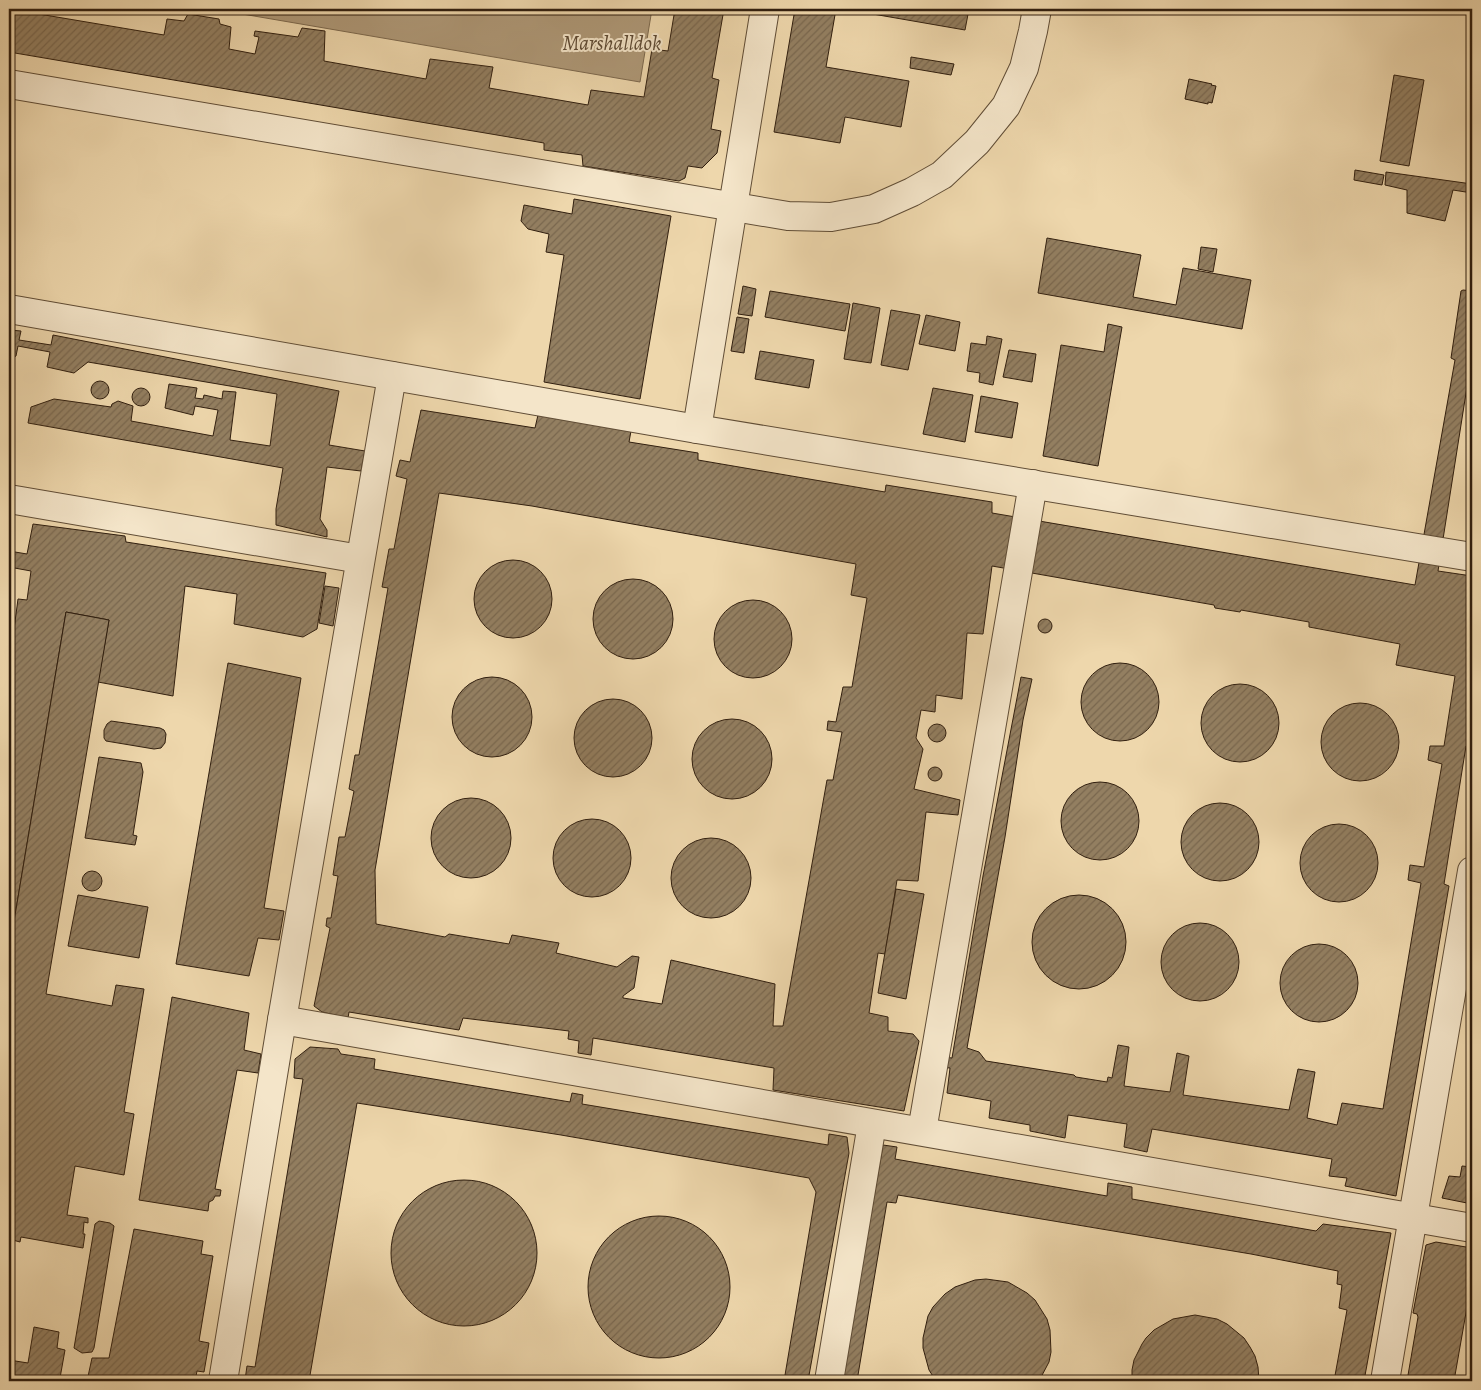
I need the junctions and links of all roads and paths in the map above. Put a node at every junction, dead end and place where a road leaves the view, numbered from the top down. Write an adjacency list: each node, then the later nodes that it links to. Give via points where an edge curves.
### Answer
1 (764, 9): 4 (lane)
2 (1037, 9): 4 (lane, via 1024,68 1006,106 977,142 942,175 874,209 831,217 788,216)
3 (9, 84): 4 (lane)
4 (732, 206): 7 (lane)
5 (9, 309): 6 (lane)
6 (392, 376): 7 (lane); 11 (lane)
7 (697, 429): 8 (lane)
8 (1033, 484): 10 (lane); 15 (lane)
9 (9, 499): 11 (lane)
10 (1472, 557)
11 (360, 559): 13 (lane)
12 (1472, 871): 16 (lane)
13 (282, 1020): 14 (lane); 18 (lane)
14 (872, 1124): 15 (lane); 19 (lane)
15 (922, 1131): 16 (lane)
16 (1413, 1218): 17 (lane); 20 (lane)
17 (1472, 1228)
18 (222, 1381)
19 (829, 1381)
20 (1385, 1381)

